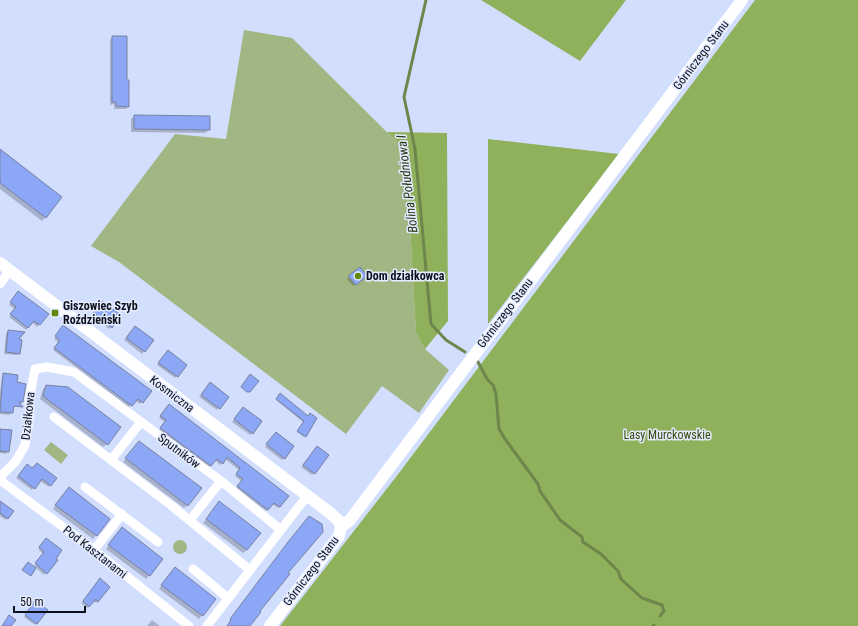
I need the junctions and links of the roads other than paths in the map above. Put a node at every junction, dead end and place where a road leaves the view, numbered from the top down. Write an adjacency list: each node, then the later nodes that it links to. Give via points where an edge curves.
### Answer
1 (742, 0): 15 (street, Górniczego Stanu, via 350,520)
2 (0, 263): 3 (street, Kosmiczna)
3 (10, 270): 4 (street); 12 (street, Kosmiczna)
4 (0, 284)
5 (35, 369): 7 (street, Sputników, via 47,367 74,372); 9 (street, Działkowa, via 25,445 16,461)
6 (54, 417): 8 (street)
7 (141, 422): 8 (street); 10 (street, Sputników)
8 (111, 460): 14 (street)
9 (0, 479): 18 (street, Pod Kasztanami)
10 (221, 481): 14 (street); 16 (street, Sputników)
11 (85, 487): 13 (street)
12 (307, 496): 15 (street, Kosmiczna, via 338,520); 16 (street)
13 (122, 514): 17 (street); 18 (street)
14 (190, 520): 20 (street)
15 (341, 528): 24 (street, Górniczego Stanu, via 339,536)
16 (281, 530): 20 (street)
17 (158, 542)
18 (94, 550): 22 (street, Pod Kasztanami)
19 (193, 569): 21 (street)
20 (250, 570): 21 (street)
21 (228, 598): 23 (street)
22 (189, 626)
23 (207, 626)
24 (270, 626)

